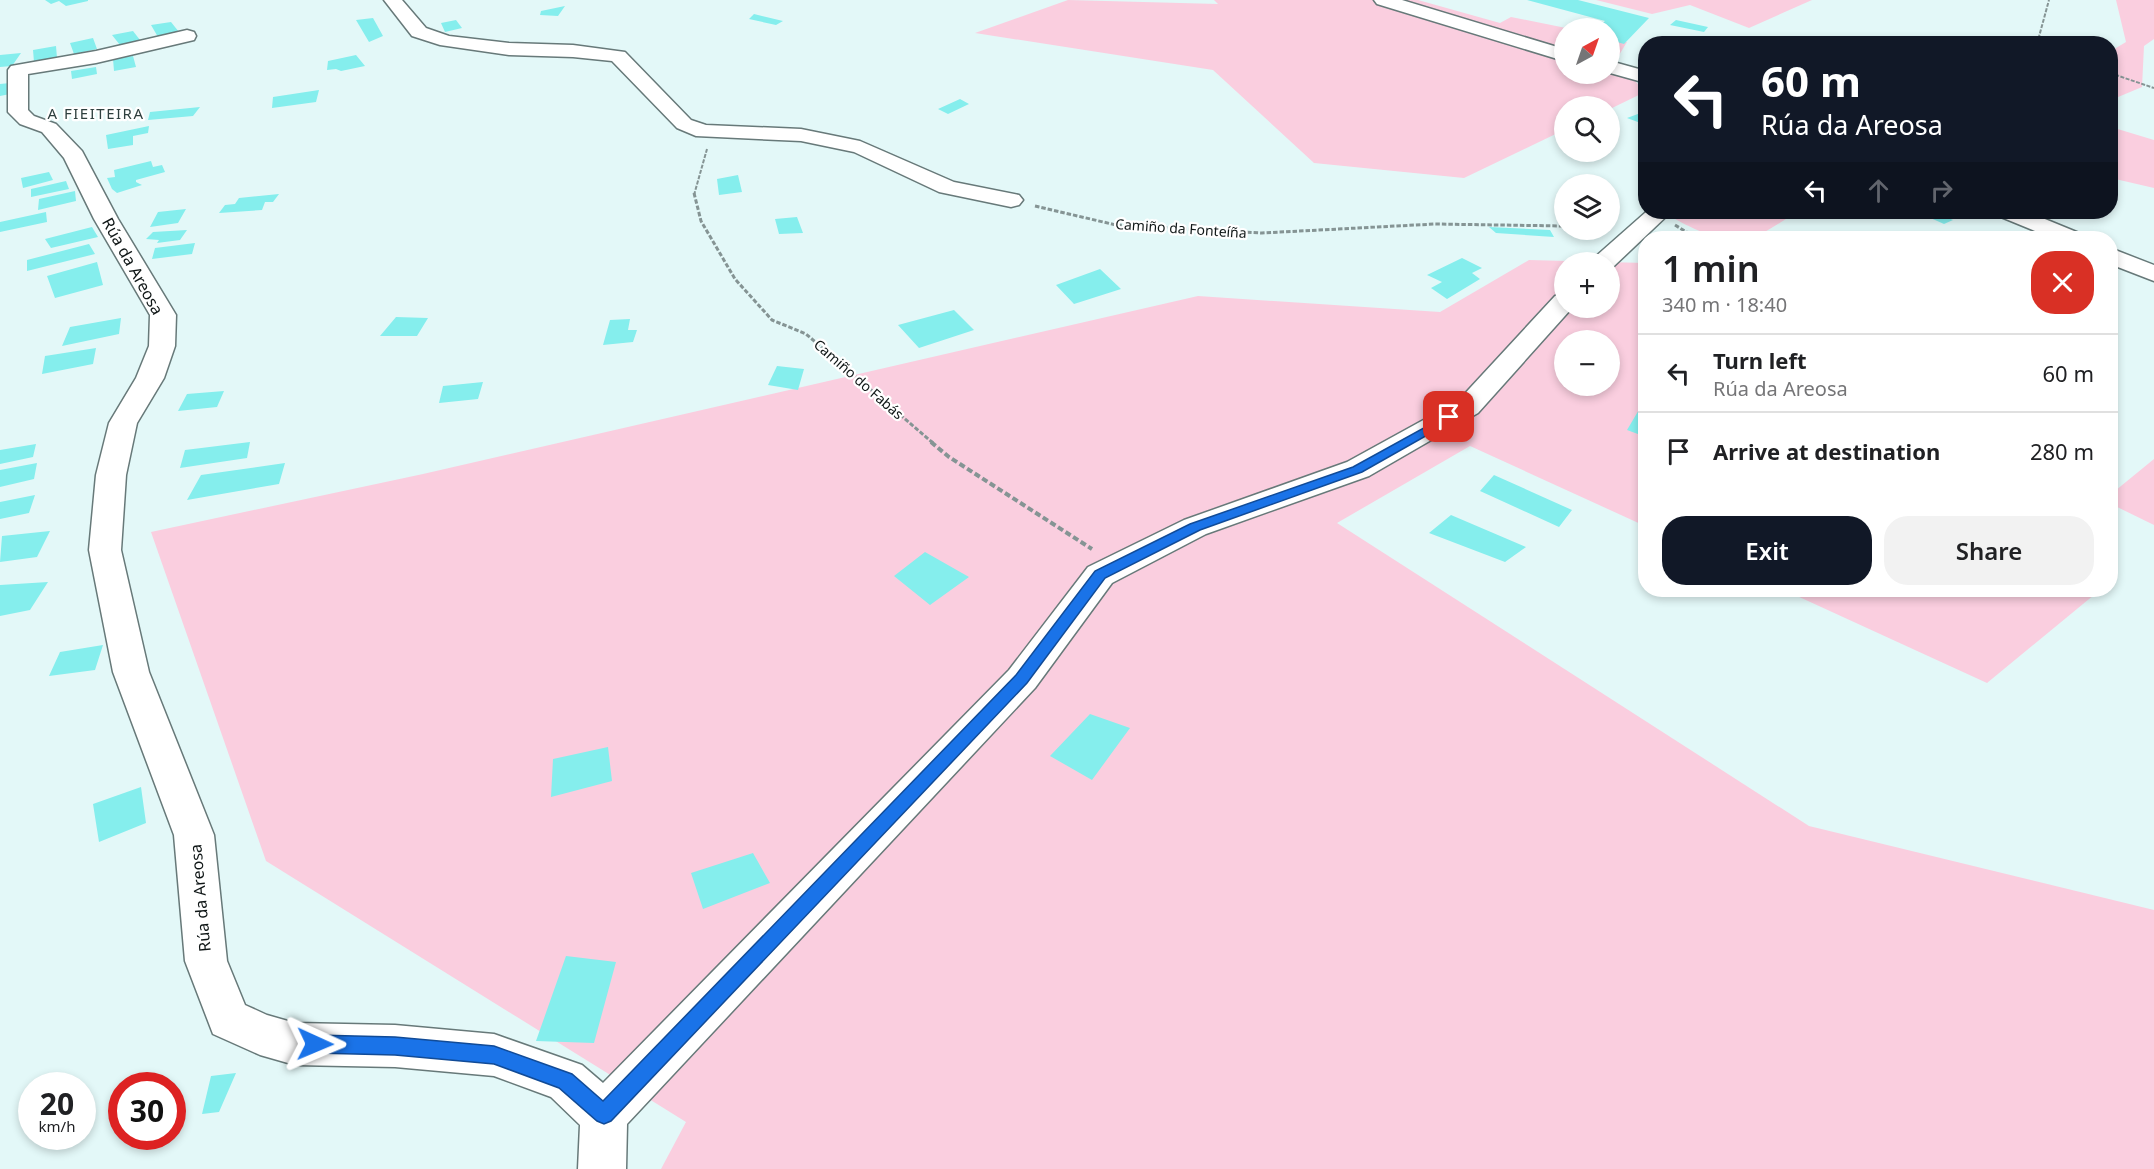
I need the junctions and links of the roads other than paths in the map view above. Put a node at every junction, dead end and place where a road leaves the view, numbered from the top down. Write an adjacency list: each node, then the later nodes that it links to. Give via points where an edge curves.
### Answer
1 (393, 0): 8 (street, via 419,32 447,41 618,56 684,124 704,131 801,135 860,147 947,187)
2 (1383, 0): 4 (street)
3 (187, 36): 6 (street, Rúa da Areosa)
4 (1554, 52)
5 (1620, 70): 7 (street)
6 (9, 72): 18 (street, Rúa da Areosa, via 18,112 49,128 74,156 163,315 162,346 150,378 123,423 111,475 105,550 131,672 194,835 206,962 229,1019 260,1034 295,1044 395,1046 494,1055 566,1081)
7 (1638, 75)
8 (1011, 200)
9 (1651, 219): 12 (street)
10 (2026, 219): 13 (street)
11 (1638, 231): 14 (street)
12 (1638, 231)
13 (2055, 231)
14 (1615, 252)
15 (2118, 258): 16 (street)
16 (2154, 274)
17 (1554, 311): 18 (street, via 1468,407 1358,469 1195,527 1100,575 1022,679)
18 (604, 1115): 19 (street)
19 (602, 1169)

